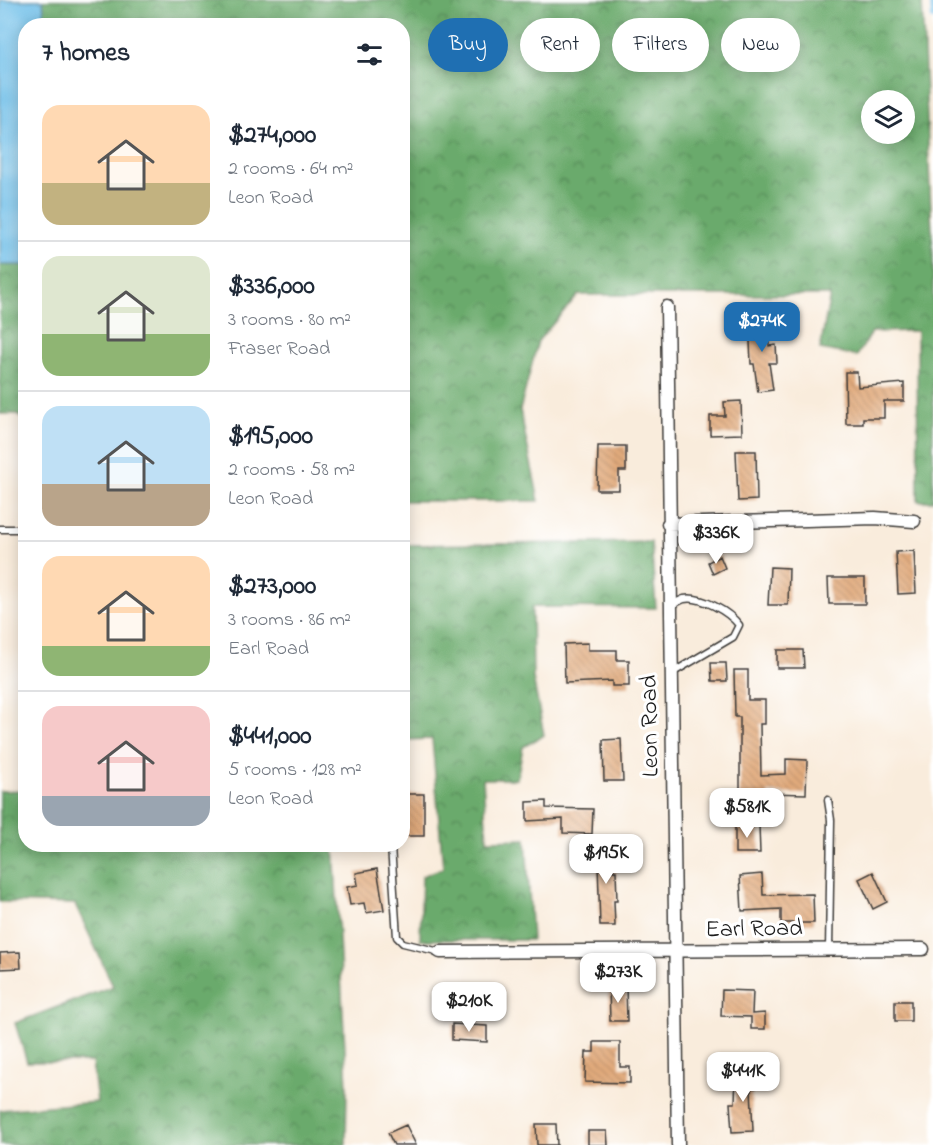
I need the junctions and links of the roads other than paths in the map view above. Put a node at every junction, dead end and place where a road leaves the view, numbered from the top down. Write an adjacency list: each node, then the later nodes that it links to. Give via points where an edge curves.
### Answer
1 (667, 307): 3 (street, Leon Road)
2 (914, 521): 3 (street, via 875,518)
3 (668, 524): 6 (street, Leon Road)
4 (0, 529): 5 (lane)
5 (18, 529)
6 (671, 606): 7 (street, Leon Road); 7 (lane, via 684,599 697,600 734,617 739,625 733,637)
7 (672, 674): 12 (street, Leon Road)
8 (828, 800): 11 (lane, via 832,831)
9 (391, 852): 13 (lane, via 397,937 403,943)
10 (923, 949): 11 (street, Earl Road)
11 (829, 950): 12 (street, Earl Road)
12 (674, 951): 13 (street, Earl Road); 14 (street, Leon Road)
13 (440, 952)
14 (678, 1145)

